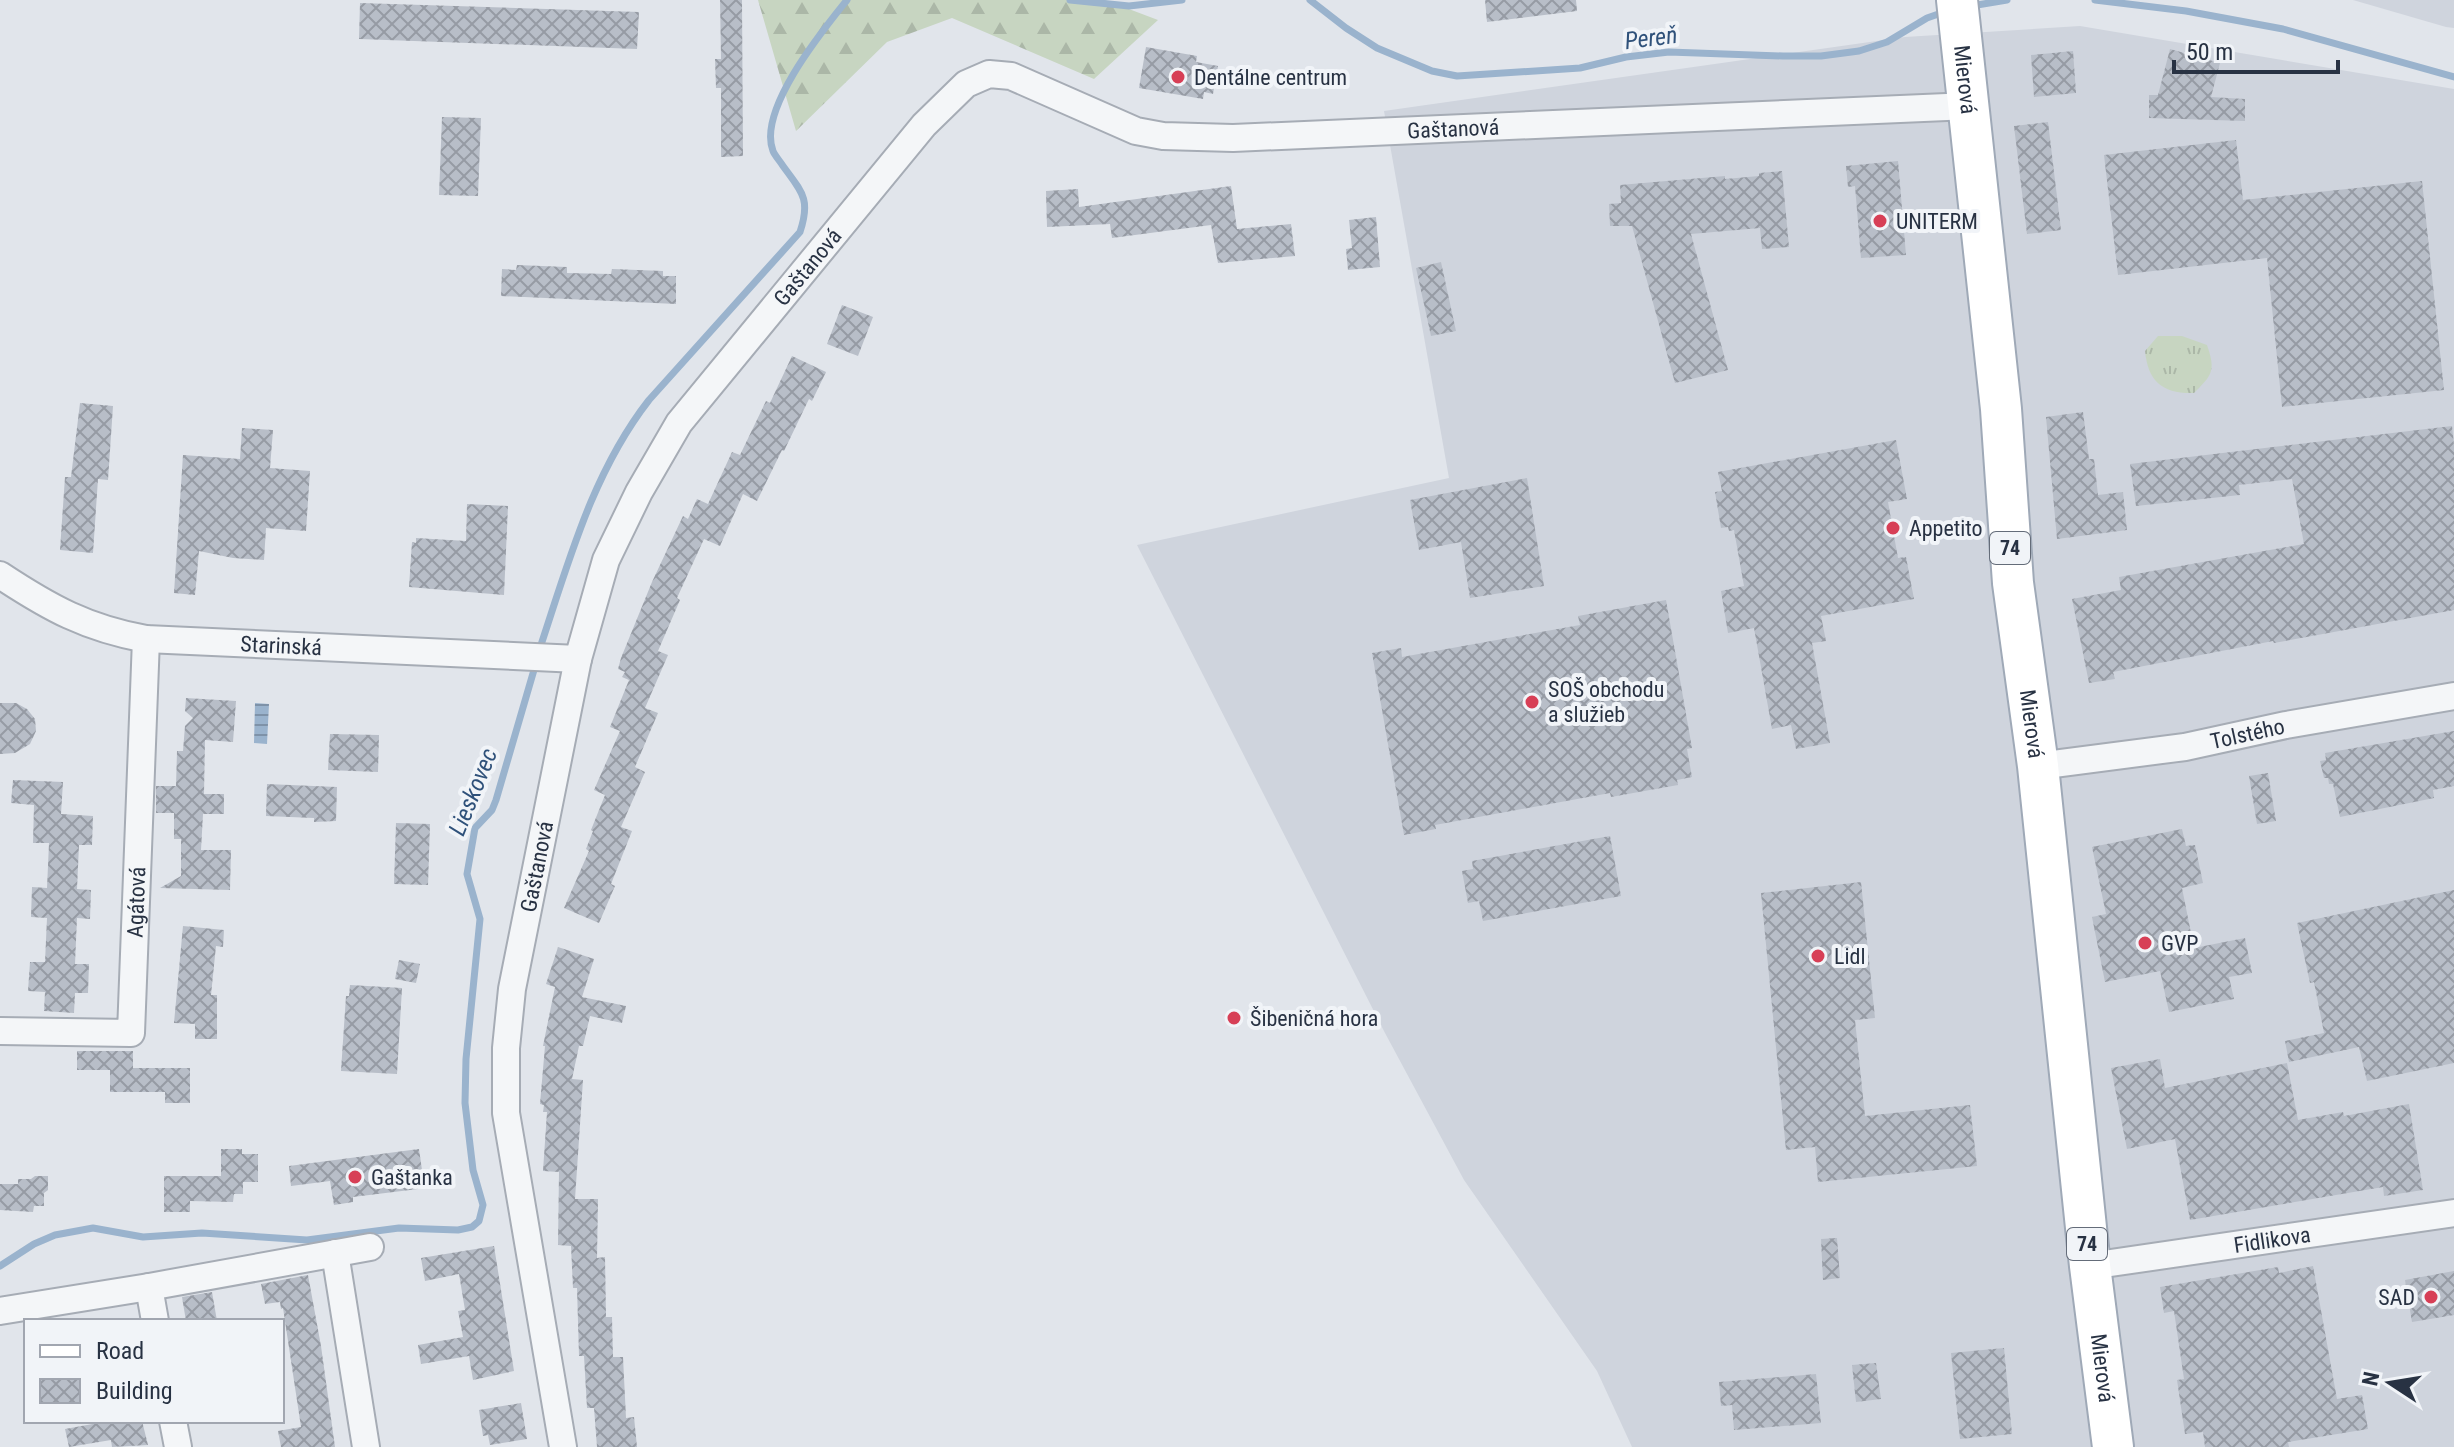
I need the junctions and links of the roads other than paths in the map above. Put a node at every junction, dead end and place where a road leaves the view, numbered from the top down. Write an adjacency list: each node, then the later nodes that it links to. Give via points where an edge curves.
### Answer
1 (1957, 0): 2 (main road, Mierová / 74)
2 (1970, 106): 5 (street, Gaštanová, via 1233,138 1163,136 1108,120 1011,76 989,74 966,84 924,125 679,423 606,560); 7 (main road, Mierová / 74, via 2013,583)
3 (0, 575): 4 (street, Starinská, via 73,619)
4 (146, 639): 5 (street, Starinská); 8 (street, Agátová, via 131,1033)
5 (578, 659): 19 (street, Gaštanová, via 512,989 506,1048 506,1113)
6 (2454, 696): 7 (street, Tolstého, via 2185,747)
7 (2038, 766): 12 (main road, Mierová / 74)
8 (0, 1031)
9 (2454, 1213): 12 (street, Fidlikova)
10 (370, 1247): 11 (street)
11 (335, 1253): 13 (street); 18 (street)
12 (2090, 1266): 20 (main road, Mierová / 74)
13 (149, 1287): 14 (street); 15 (street)
14 (0, 1311)
15 (155, 1319)
16 (173, 1423): 17 (street)
17 (178, 1447)
18 (366, 1447)
19 (563, 1447)
20 (2113, 1447)

